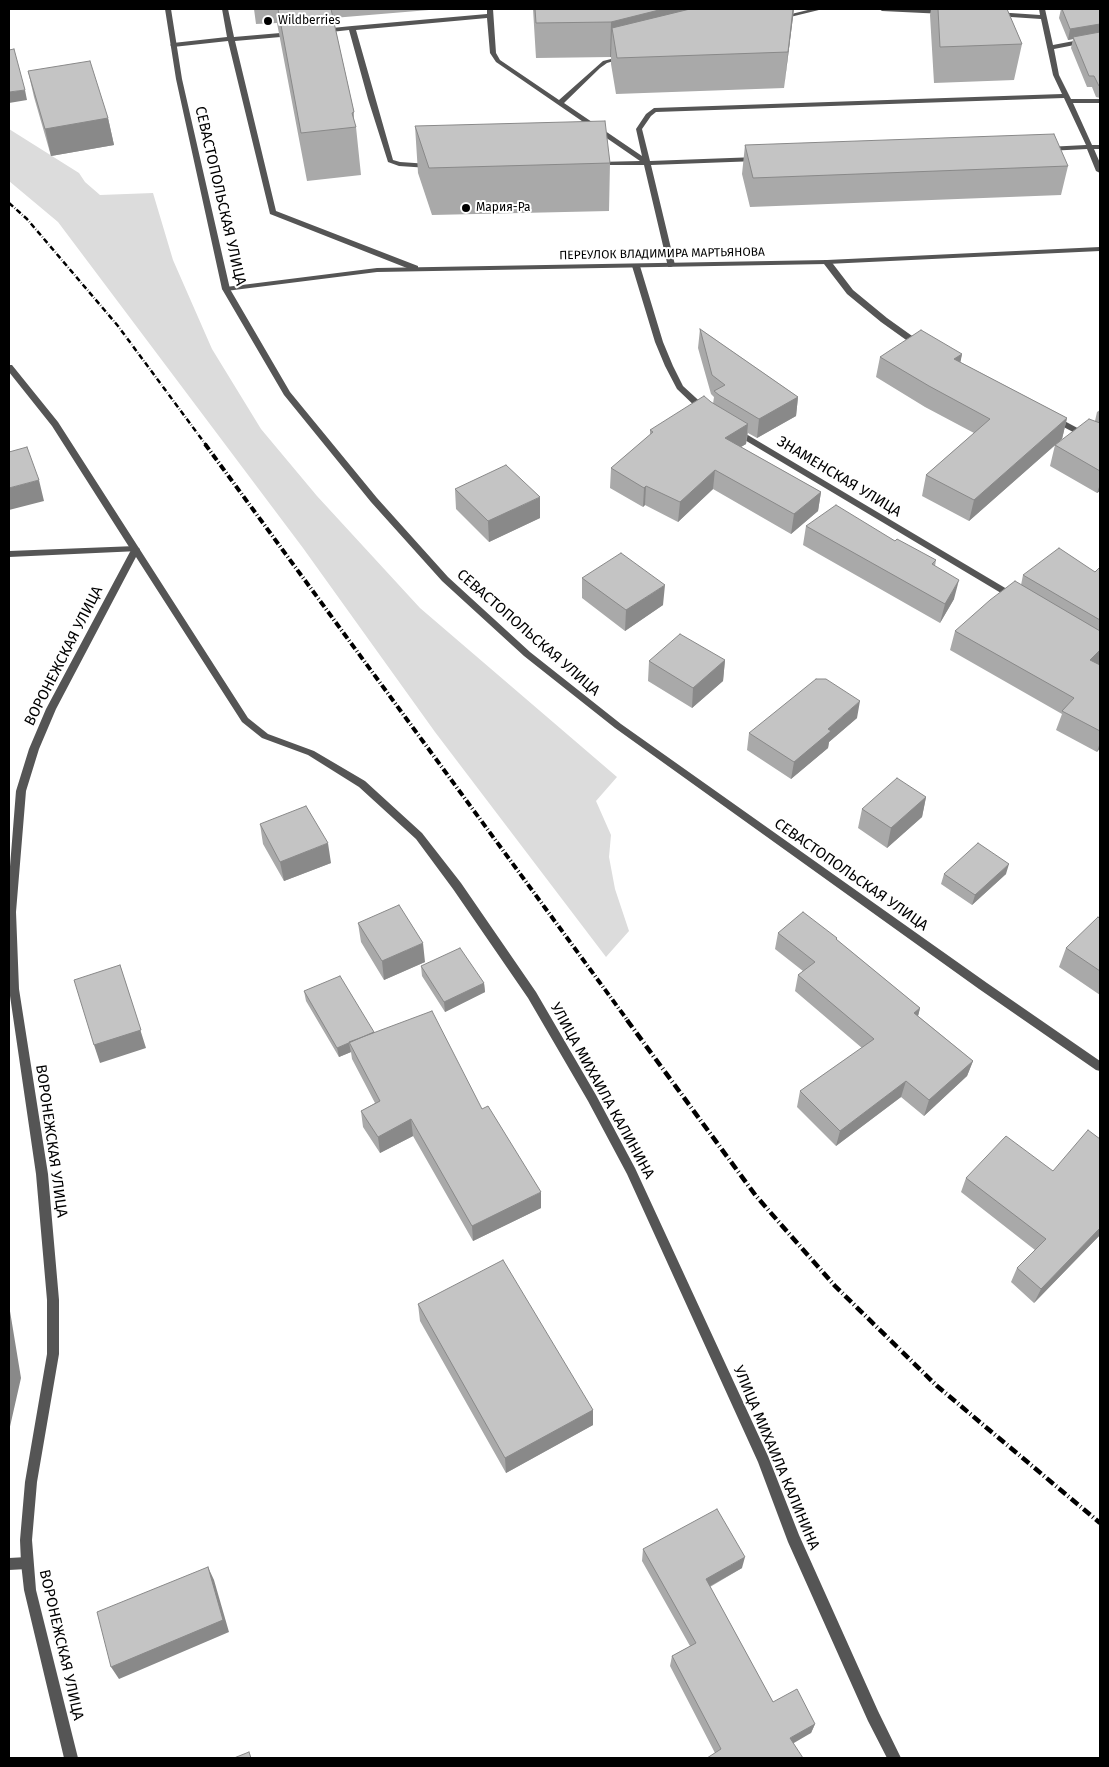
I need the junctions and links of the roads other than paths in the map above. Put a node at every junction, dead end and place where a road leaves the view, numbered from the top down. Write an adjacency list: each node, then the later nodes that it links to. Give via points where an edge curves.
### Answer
1 (168, 9): 16 (street, СЕВАСТОПОЛЬСКАЯ УЛИЦА)
2 (225, 9): 15 (street)
3 (815, 9): 10 (street)
4 (882, 9): 7 (street)
5 (1042, 9): 9 (street)
6 (490, 12): 11 (street); 21 (street, via 493,54 498,62)
7 (948, 12)
8 (986, 14): 9 (street)
9 (1042, 17): 17 (street)
10 (776, 18)
11 (352, 28): 12 (street); 28 (street, via 390,161)
12 (315, 32)
13 (296, 34): 15 (street)
14 (1100, 38): 17 (street)
15 (231, 39): 16 (street); 34 (street, via 273,212)
16 (173, 45): 35 (street, СЕВАСТОПОЛЬСКАЯ УЛИЦА)
17 (1049, 48): 19 (street, via 1056,75)
18 (637, 53): 21 (street, via 605,62)
19 (1067, 98): 20 (street); 22 (street); 26 (street, via 654,110 639,129)
20 (1100, 101)
21 (559, 104): 26 (street)
22 (1090, 147): 23 (street); 24 (street); 29 (street)
23 (1100, 147)
24 (1041, 149)
25 (765, 159): 26 (street)
26 (647, 163): 27 (street); 32 (street)
27 (589, 164)
28 (434, 166)
29 (1100, 171)
30 (1100, 249): 31 (street, ПЕРЕУЛОК ВЛАДИМИРА МАРТЬЯНОВА)
31 (827, 262): 32 (street, ПЕРЕУЛОК ВЛАДИМИРА МАРТЬЯНОВА); 36 (street, via 850,292)
32 (670, 265): 33 (street, ПЕРЕУЛОК ВЛАДИМИРА МАРТЬЯНОВА)
33 (636, 266): 34 (street, ПЕРЕУЛОК ВЛАДИМИРА МАРТЬЯНОВА); 39 (street, via 659,342 680,387)
34 (415, 268): 35 (street, ПЕРЕУЛОК ВЛАДИМИРА МАРТЬЯНОВА, via 346,273)
35 (226, 289): 45 (street, СЕВАСТОПОЛЬСКАЯ УЛИЦА, via 287,393 374,500 445,579 527,654 618,726)
36 (925, 348)
37 (9, 367): 42 (street, УЛИЦА МИХАИЛА КАЛИНИНА, via 55,424)
38 (1048, 415): 41 (street)
39 (713, 418)
40 (726, 425): 44 (street, ЗНАМЕНСКАЯ УЛИЦА)
41 (1100, 443)
42 (136, 549): 43 (street); 46 (street, ВОРОНЕЖСКАЯ УЛИЦА, via 51,709 34,749 17,823 11,912 14,989 42,1174 53,1300 52,1354 32,1482); 49 (street, УЛИЦА МИХАИЛА КАЛИНИНА, via 245,720 265,736 311,753 362,784 419,836 532,995 631,1170 764,1460 794,1537)
43 (9, 554)
44 (1024, 603)
45 (1100, 1067)
46 (27, 1563): 47 (street); 48 (street, ВОРОНЕЖСКАЯ УЛИЦА, via 30,1590)
47 (9, 1564)
48 (71, 1758)
49 (894, 1758)

